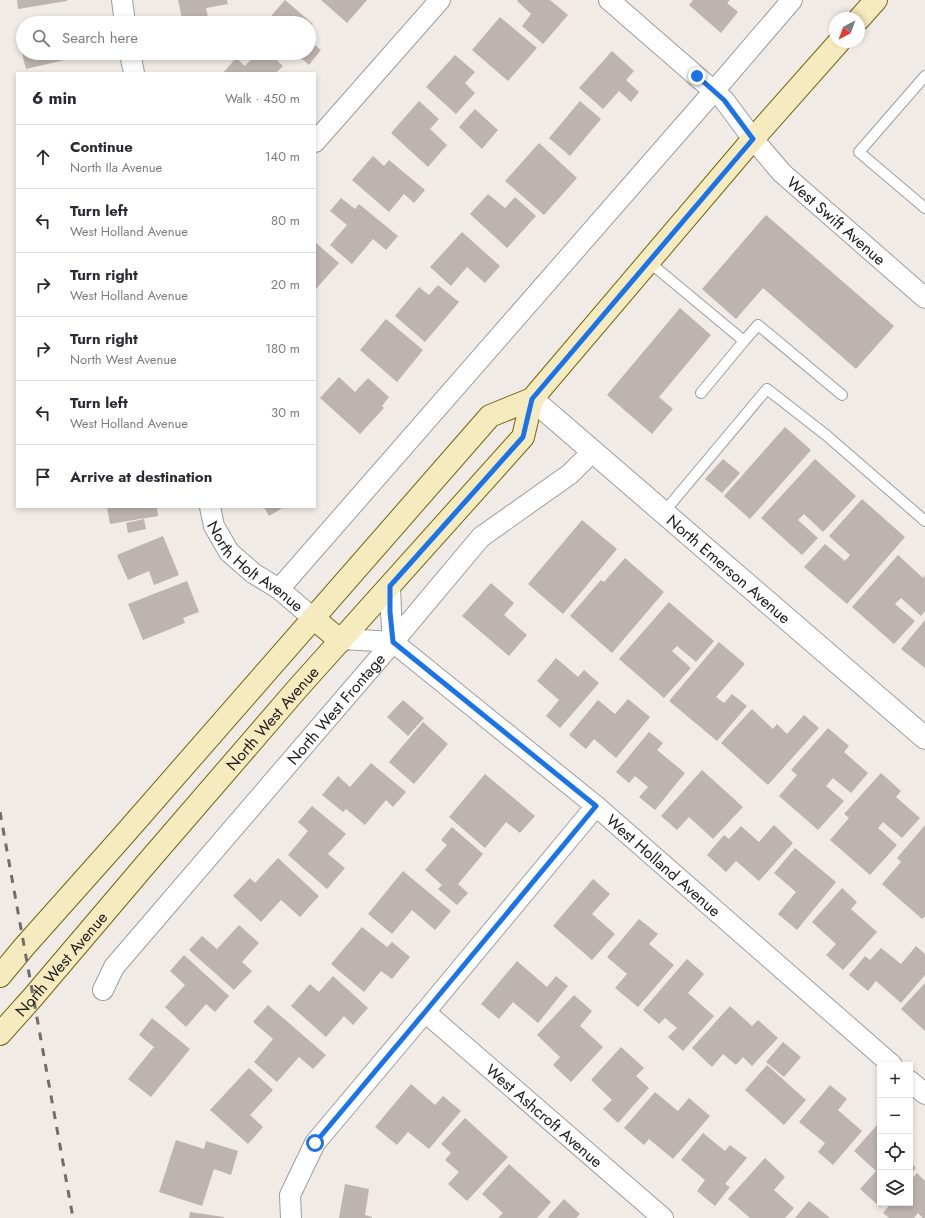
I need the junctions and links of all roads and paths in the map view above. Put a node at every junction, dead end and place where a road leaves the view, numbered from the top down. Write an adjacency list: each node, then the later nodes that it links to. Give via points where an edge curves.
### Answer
1 (122, 0): 7 (street)
2 (440, 0): 14 (street)
3 (609, 0): 12 (street)
4 (792, 0): 12 (street)
5 (876, 0): 6 (main road)
6 (865, 12)
7 (124, 16)
8 (834, 48): 13 (main road, North West Avenue)
9 (131, 60): 10 (street)
10 (134, 72)
11 (925, 76): 15 (lane, via 859,152)
12 (714, 91): 13 (street, via 724,100); 27 (street)
13 (753, 139): 16 (main road, North West Avenue); 17 (street, West Swift Avenue, via 782,173)
14 (316, 141)
15 (925, 208)
16 (649, 262): 18 (lane); 21 (main road, North West Avenue)
17 (925, 298)
18 (744, 341): 19 (lane); 20 (lane, via 758,325)
19 (701, 393)
20 (842, 396)
21 (532, 399): 22 (street, North Emerson Avenue); 26 (main road, North West Avenue, via 523,437); 28 (main road, North West Avenue, via 490,416)
22 (593, 451): 24 (street, North Emerson Avenue); 30 (street, North West Frontage, via 570,474 481,537)
23 (210, 508): 27 (street, North Holt Avenue, via 214,526 229,552 253,573)
24 (664, 512): 25 (lane, via 767,389 826,435); 31 (street, North Emerson Avenue)
25 (925, 522)
26 (390, 586): 29 (main road, North West Avenue); 30 (street)
27 (279, 588): 28 (street, North Holt Avenue)
28 (313, 618): 29 (main road); 33 (main road, North West Avenue)
29 (342, 640): 30 (street); 36 (main road, North West Avenue)
30 (393, 642): 32 (street, West Holland Avenue); 34 (street, North West Frontage, via 114,967)
31 (925, 738)
32 (596, 806): 35 (street); 37 (street, West Holland Avenue)
33 (0, 976)
34 (103, 990)
35 (425, 1012): 40 (street, via 315,1143 290,1196); 41 (street, West Ashcroft Avenue)
36 (0, 1034)
37 (889, 1062)
38 (913, 1084): 39 (street)
39 (925, 1094)
40 (291, 1218)
41 (663, 1218)

